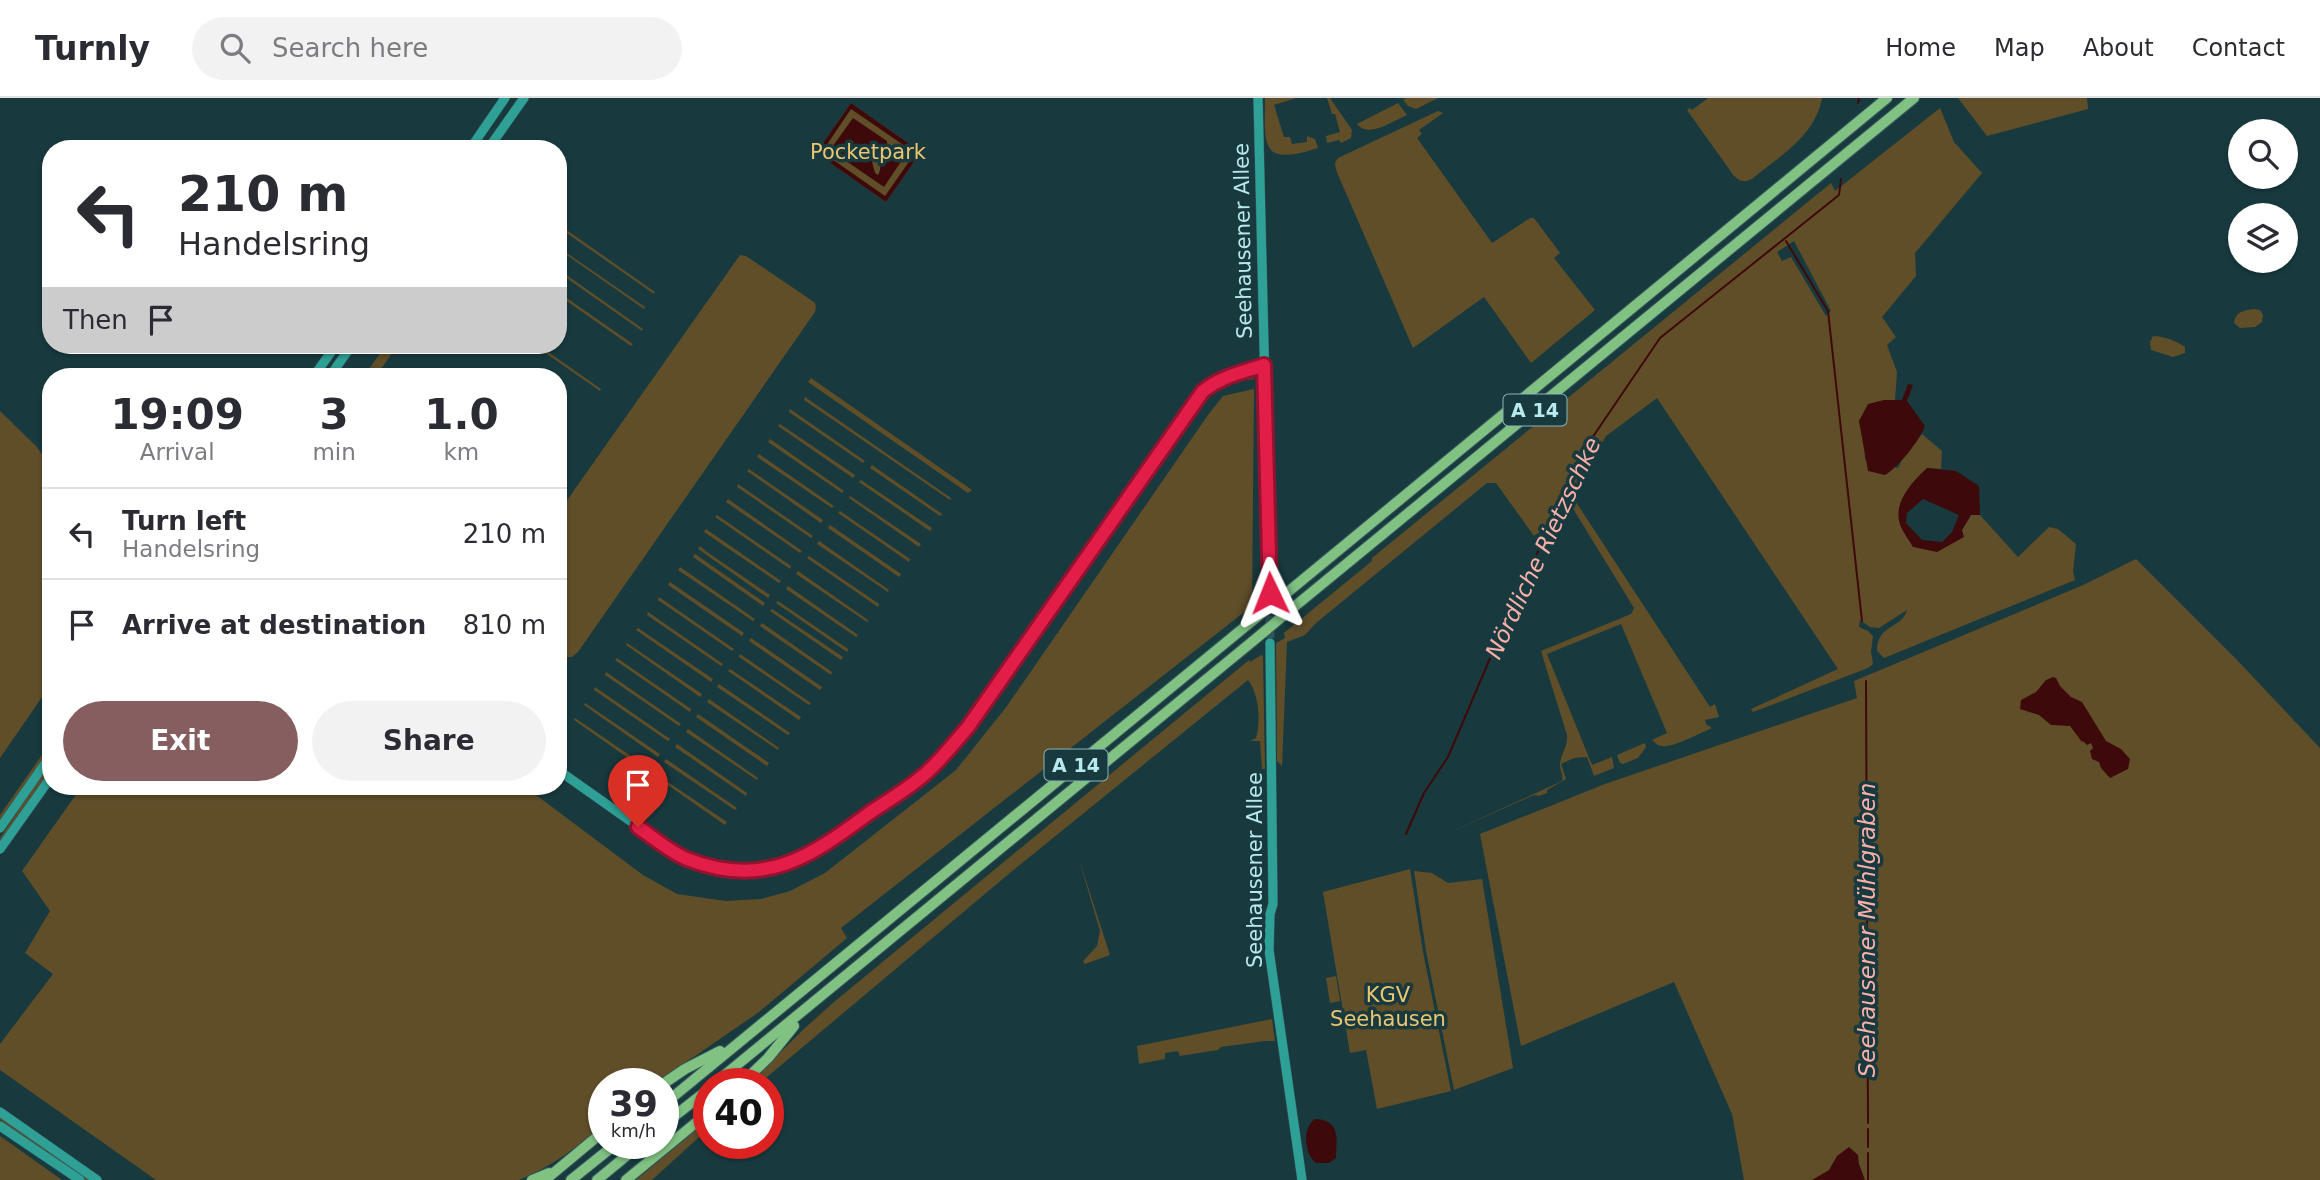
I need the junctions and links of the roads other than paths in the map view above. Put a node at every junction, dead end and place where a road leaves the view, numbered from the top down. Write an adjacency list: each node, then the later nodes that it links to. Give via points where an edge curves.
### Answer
1 (505, 98): 6 (main road)
2 (523, 98): 7 (main road)
3 (1258, 98): 8 (main road, Seehausener Allee)
4 (1887, 98): 17 (highway, A 14, bridge)
5 (1914, 98): 16 (highway, A 14, bridge)
6 (476, 140)
7 (494, 140)
8 (1264, 365): 9 (main road, Seehausener Allee); 12 (main road, via 1232,374 1203,391 947,752 924,775 819,849 765,869 703,864 670,849)
9 (1270, 593)
10 (1270, 643): 38 (main road, Seehausener Allee, via 1273,904 1269,950)
11 (42, 767): 14 (main road)
12 (567, 776)
13 (42, 790): 15 (main road)
14 (0, 828)
15 (0, 849)
16 (806, 1010): 18 (highway, A 14); 19 (highway)
17 (738, 1042): 20 (highway); 21 (highway, A 14)
18 (734, 1068)
19 (758, 1068)
20 (679, 1073)
21 (679, 1092)
22 (693, 1101): 24 (highway)
23 (0, 1112): 32 (main road)
24 (679, 1112)
25 (693, 1125): 37 (highway)
26 (0, 1126): 31 (main road)
27 (588, 1144): 30 (highway)
28 (597, 1159): 35 (highway)
29 (623, 1159): 36 (highway)
30 (555, 1171): 33 (highway); 34 (highway)
31 (79, 1180)
32 (97, 1180)
33 (532, 1180)
34 (545, 1180)
35 (571, 1180)
36 (597, 1180)
37 (626, 1180)
38 (1302, 1180)

